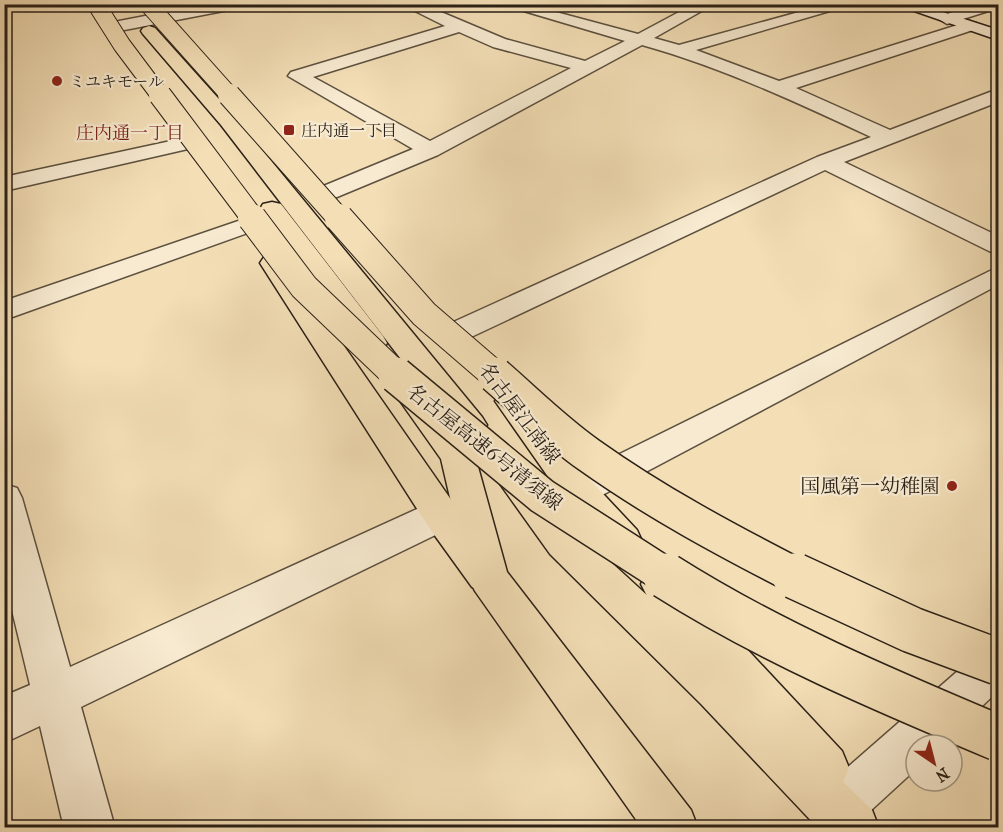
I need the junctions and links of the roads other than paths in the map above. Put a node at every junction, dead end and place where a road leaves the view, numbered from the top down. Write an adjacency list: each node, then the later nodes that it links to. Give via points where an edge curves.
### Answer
1 (112, 4): 30 (main road)
2 (234, 4): 10 (street)
3 (408, 4): 12 (street, via 435,16)
4 (507, 4): 16 (street)
5 (707, 4): 16 (street)
6 (847, 4): 17 (street)
7 (901, 4): 13 (street)
8 (994, 4): 13 (street)
9 (131, 5): 30 (main road, via 305,216)
10 (158, 9): 11 (street); 26 (main road, 名古屋江南線); 36 (main road, bridge, via 424,314 586,454 717,535 809,583 912,630)
11 (102, 12): 22 (main road); 39 (main road, 名古屋高速6号清須線, bridge, via 122,45 304,287 443,416 542,496 680,584 775,638 866,682)
12 (458, 17): 18 (street, via 499,43); 23 (street, via 297,76)
13 (947, 19): 14 (street)
14 (970, 26): 15 (street); 19 (street)
15 (999, 35)
16 (636, 39): 17 (street); 18 (street)
17 (679, 50): 19 (street)
18 (586, 67): 23 (street)
19 (779, 87): 21 (street)
20 (999, 95): 21 (street)
21 (891, 138): 24 (street)
22 (194, 142): 25 (street); 27 (main road)
23 (430, 150): 26 (street)
24 (825, 162): 28 (street); 32 (street)
25 (4, 184)
26 (329, 192): 32 (main road, 名古屋江南線, via 387,259)
27 (247, 225): 31 (street); 35 (main road)
28 (999, 246)
29 (999, 275): 33 (street)
30 (360, 306): 40 (main road, via 564,543 708,681); 42 (main road, via 458,456 489,579)
31 (4, 311)
32 (459, 331): 33 (main road, 名古屋江南線)
33 (578, 491): 40 (main road, 名古屋江南線)
34 (4, 498): 37 (street)
35 (441, 515): 37 (street); 42 (main road)
36 (999, 662): 40 (street)
37 (57, 694): 38 (street); 41 (street)
38 (4, 720)
39 (999, 738)
40 (861, 817)
41 (90, 828)
42 (673, 828)

